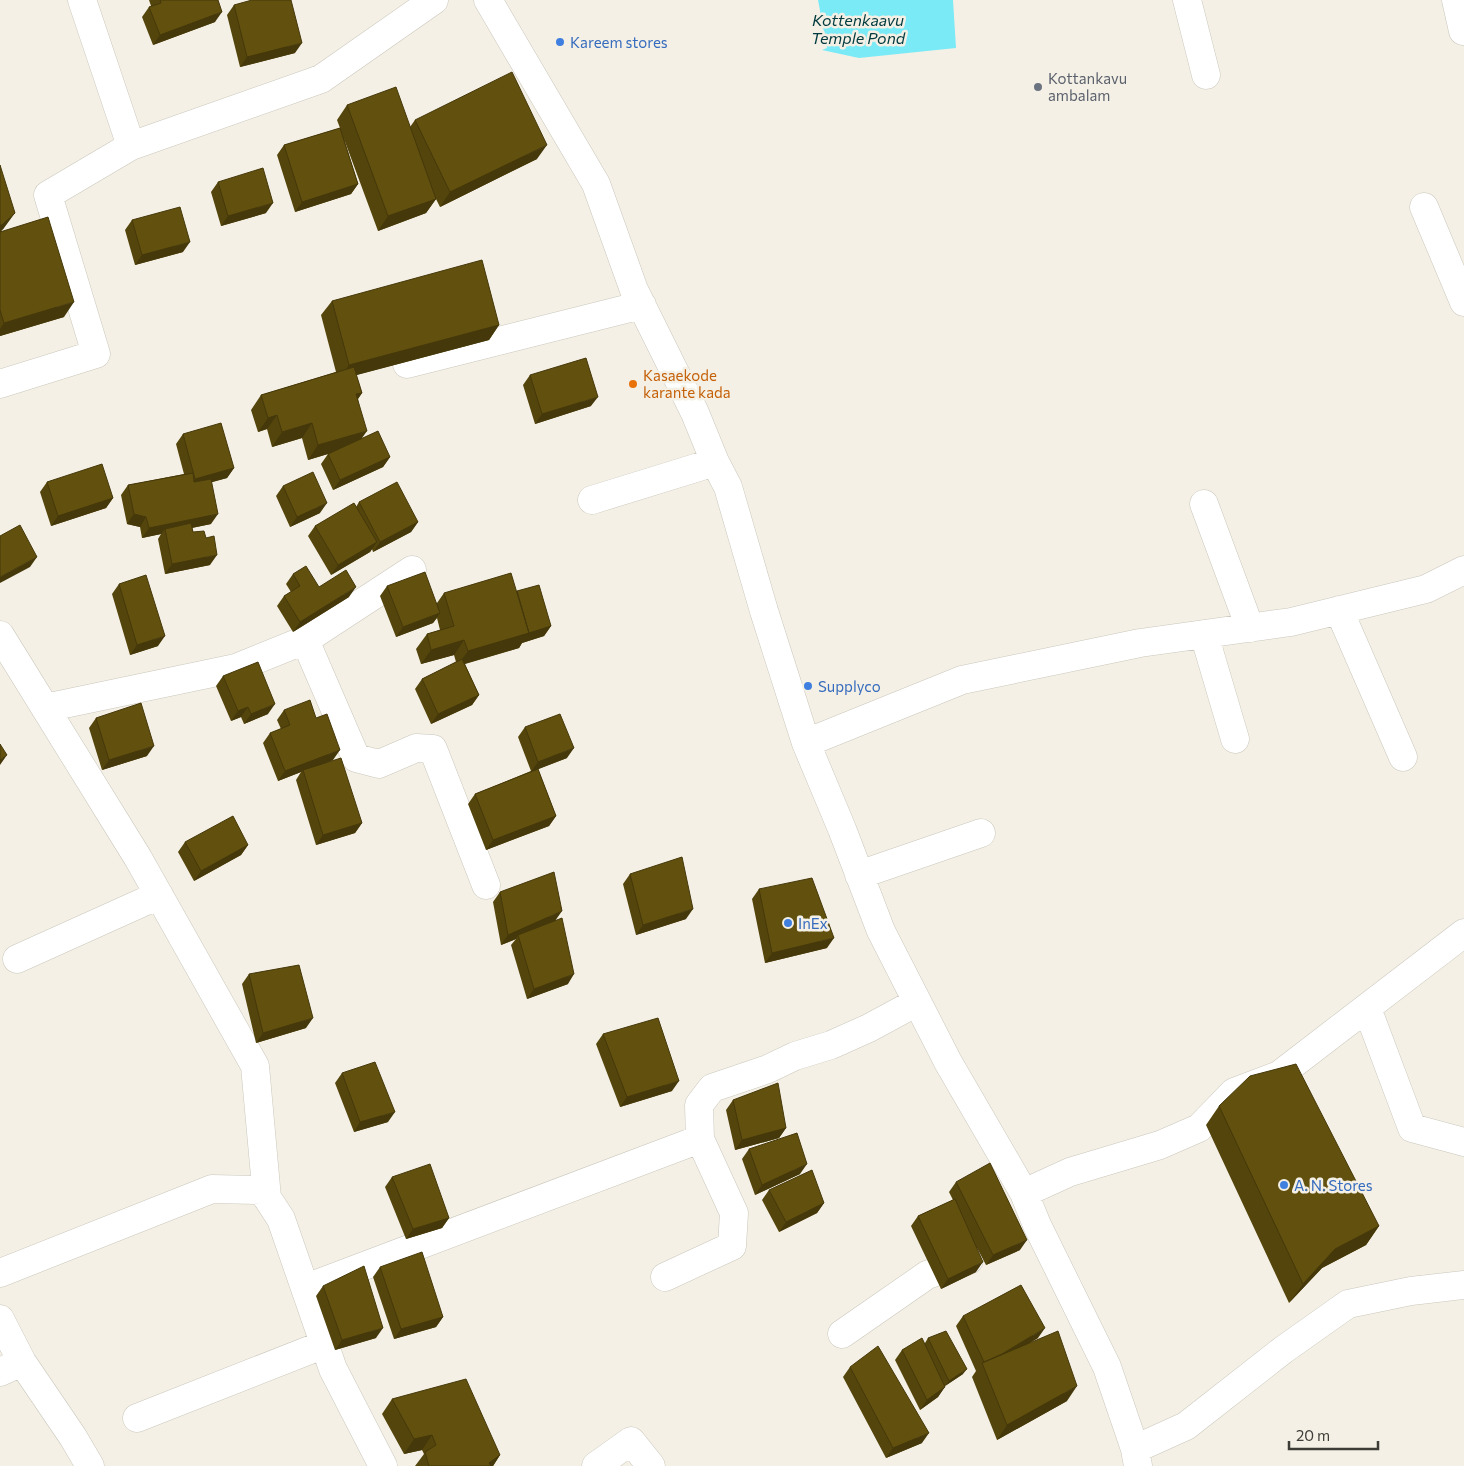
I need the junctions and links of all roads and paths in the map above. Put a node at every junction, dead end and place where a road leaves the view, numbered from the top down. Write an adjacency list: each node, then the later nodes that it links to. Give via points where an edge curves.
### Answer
1 (82, 0): 8 (street)
2 (434, 0): 8 (street, via 321,79)
3 (488, 0): 11 (street, via 596,184)
4 (1187, 0): 7 (street)
5 (1456, 0): 6 (street)
6 (1463, 31)
7 (1206, 76)
8 (131, 146): 13 (street, via 48,195 96,354)
9 (1424, 207): 10 (street)
10 (1464, 302)
11 (642, 305): 12 (street); 14 (street, via 695,413)
12 (407, 364)
13 (0, 384)
14 (715, 462): 15 (street); 26 (street, via 728,487)
15 (592, 500)
16 (1204, 504): 20 (street)
17 (412, 570): 23 (street)
18 (1464, 570): 19 (street, via 1426,588)
19 (1339, 610): 20 (street); 27 (street)
20 (1250, 628): 21 (street)
21 (1204, 634): 25 (street); 26 (street, via 1140,643 962,680)
22 (0, 635): 24 (street)
23 (304, 640): 24 (street, via 236,668); 30 (street, via 356,758 379,764 416,748 433,749)
24 (44, 708): 31 (street)
25 (1236, 739)
26 (806, 743): 29 (street)
27 (1403, 758)
28 (981, 833): 29 (street)
29 (859, 875): 34 (street, via 881,931)
30 (486, 885)
31 (159, 895): 33 (street); 39 (street, via 255,1066)
32 (1464, 934): 35 (street)
33 (17, 959)
34 (917, 1002): 36 (street, via 831,1045 712,1088 699,1105); 38 (street)
35 (1367, 1008): 37 (street, via 1412,1128); 38 (street, via 1278,1075 1234,1092 1199,1128 1160,1145 1070,1172)
36 (700, 1140): 42 (street, via 734,1213 732,1246); 44 (street)
37 (1464, 1142)
38 (1024, 1193): 40 (street)
39 (267, 1198): 41 (street, via 262,1190 212,1189); 44 (street, via 281,1219)
40 (1014, 1237): 46 (street, via 975,1258 927,1275); 50 (street, via 1107,1367)
41 (0, 1273)
42 (666, 1277)
43 (1464, 1285): 50 (street, via 1411,1291 1348,1304 1186,1426)
44 (306, 1288): 47 (street)
45 (0, 1319): 48 (street)
46 (842, 1334)
47 (325, 1344): 49 (street); 52 (street, via 334,1369)
48 (11, 1367): 51 (street, via 73,1436)
49 (137, 1418)
50 (1137, 1457)
51 (90, 1466)
52 (383, 1466)
53 (596, 1466): 54 (street, via 631,1441)
54 (651, 1466)

